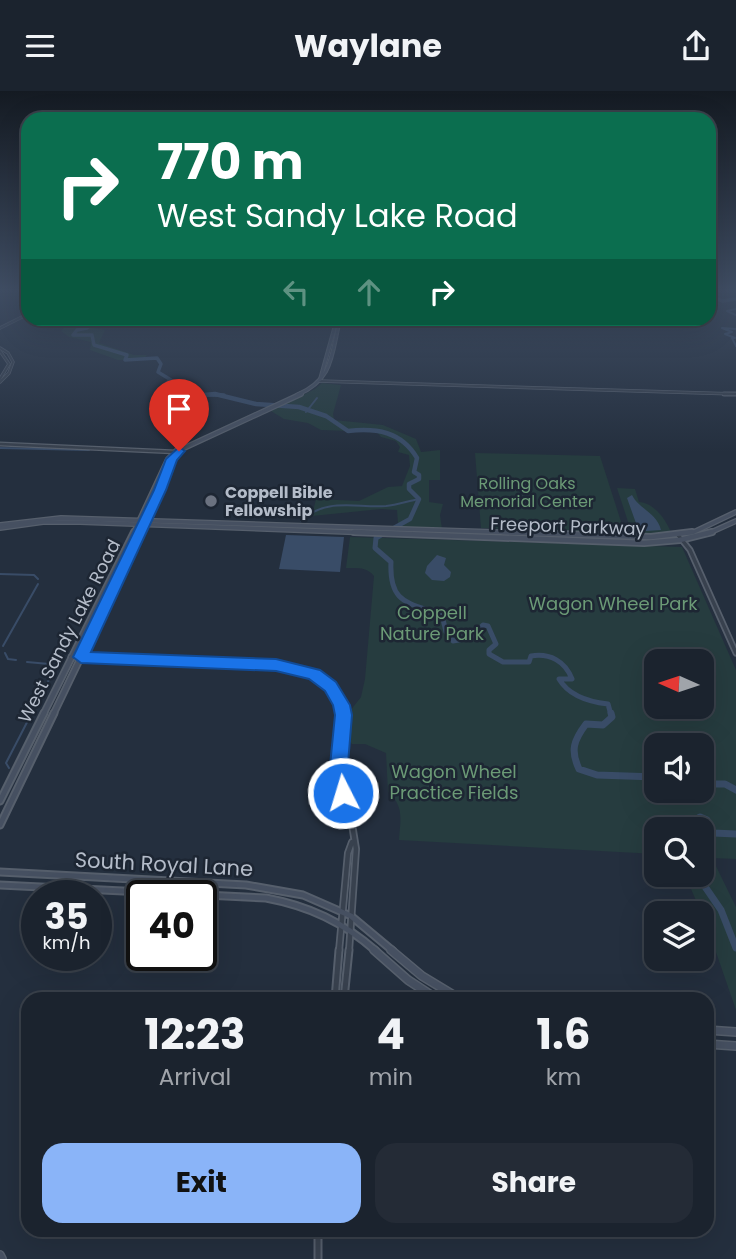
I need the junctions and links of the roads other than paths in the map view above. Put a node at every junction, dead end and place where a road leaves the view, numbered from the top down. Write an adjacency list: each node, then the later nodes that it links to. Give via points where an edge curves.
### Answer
1 (332, 343): 4 (main road)
2 (0, 350): 3 (street, via 13,362)
3 (0, 380)
4 (321, 381): 5 (street); 7 (main road)
5 (736, 394)
6 (0, 444): 7 (street)
7 (176, 451): 10 (main road, West Sandy Lake Road, via 166,463)
8 (736, 512): 13 (main road, Freeport Parkway, via 708,527)
9 (736, 521): 16 (main road, Freeport Parkway, via 713,533)
10 (142, 523): 11 (main road, Freeport Parkway, via 81,520); 15 (main road, Freeport Parkway); 17 (main road, West Sandy Lake Road); 18 (main road, West Sandy Lake Road)
11 (0, 527)
12 (629, 532): 14 (main road)
13 (678, 535): 14 (main road, Freeport Parkway); 16 (street)
14 (621, 537): 15 (main road, Freeport Parkway)
15 (587, 538): 16 (main road, Freeport Parkway, via 645,543)
16 (682, 540): 19 (street)
17 (113, 574): 18 (main road); 20 (main road, West Sandy Lake Road)
18 (121, 574): 21 (main road, West Sandy Lake Road)
19 (736, 653)
20 (71, 657): 21 (street); 22 (main road, West Sandy Lake Road)
21 (81, 657): 23 (main road, West Sandy Lake Road); 26 (street, via 286,666 322,679 338,696 343,715 338,781 350,812)
22 (12, 777): 23 (main road); 24 (main road, West Sandy Lake Road)
23 (23, 777): 25 (main road, West Sandy Lake Road)
24 (0, 801)
25 (0, 825)
26 (353, 840): 35 (street); 36 (street)
27 (0, 872): 28 (main road, South Royal Lane)
28 (153, 880)
29 (217, 883): 31 (main road, South Royal Lane)
30 (0, 885): 32 (main road, South Royal Lane)
31 (247, 885): 34 (main road); 35 (main road, South Royal Lane, via 290,891)
32 (126, 891)
33 (217, 895): 34 (main road, South Royal Lane)
34 (245, 896): 37 (main road, South Royal Lane, via 305,907)
35 (343, 912): 36 (main road, South Royal Lane); 37 (street)
36 (351, 916): 38 (street); 42 (main road, South Royal Lane, via 422,976)
37 (342, 924): 38 (main road, South Royal Lane); 39 (street)
38 (350, 930): 40 (street); 41 (main road, South Royal Lane)
39 (336, 992)
40 (345, 992)
41 (425, 992)
42 (448, 992)
43 (714, 1030): 44 (main road)
44 (736, 1032)
45 (714, 1044): 46 (main road)
46 (736, 1046)
47 (319, 1237): 48 (street)
48 (318, 1259)

